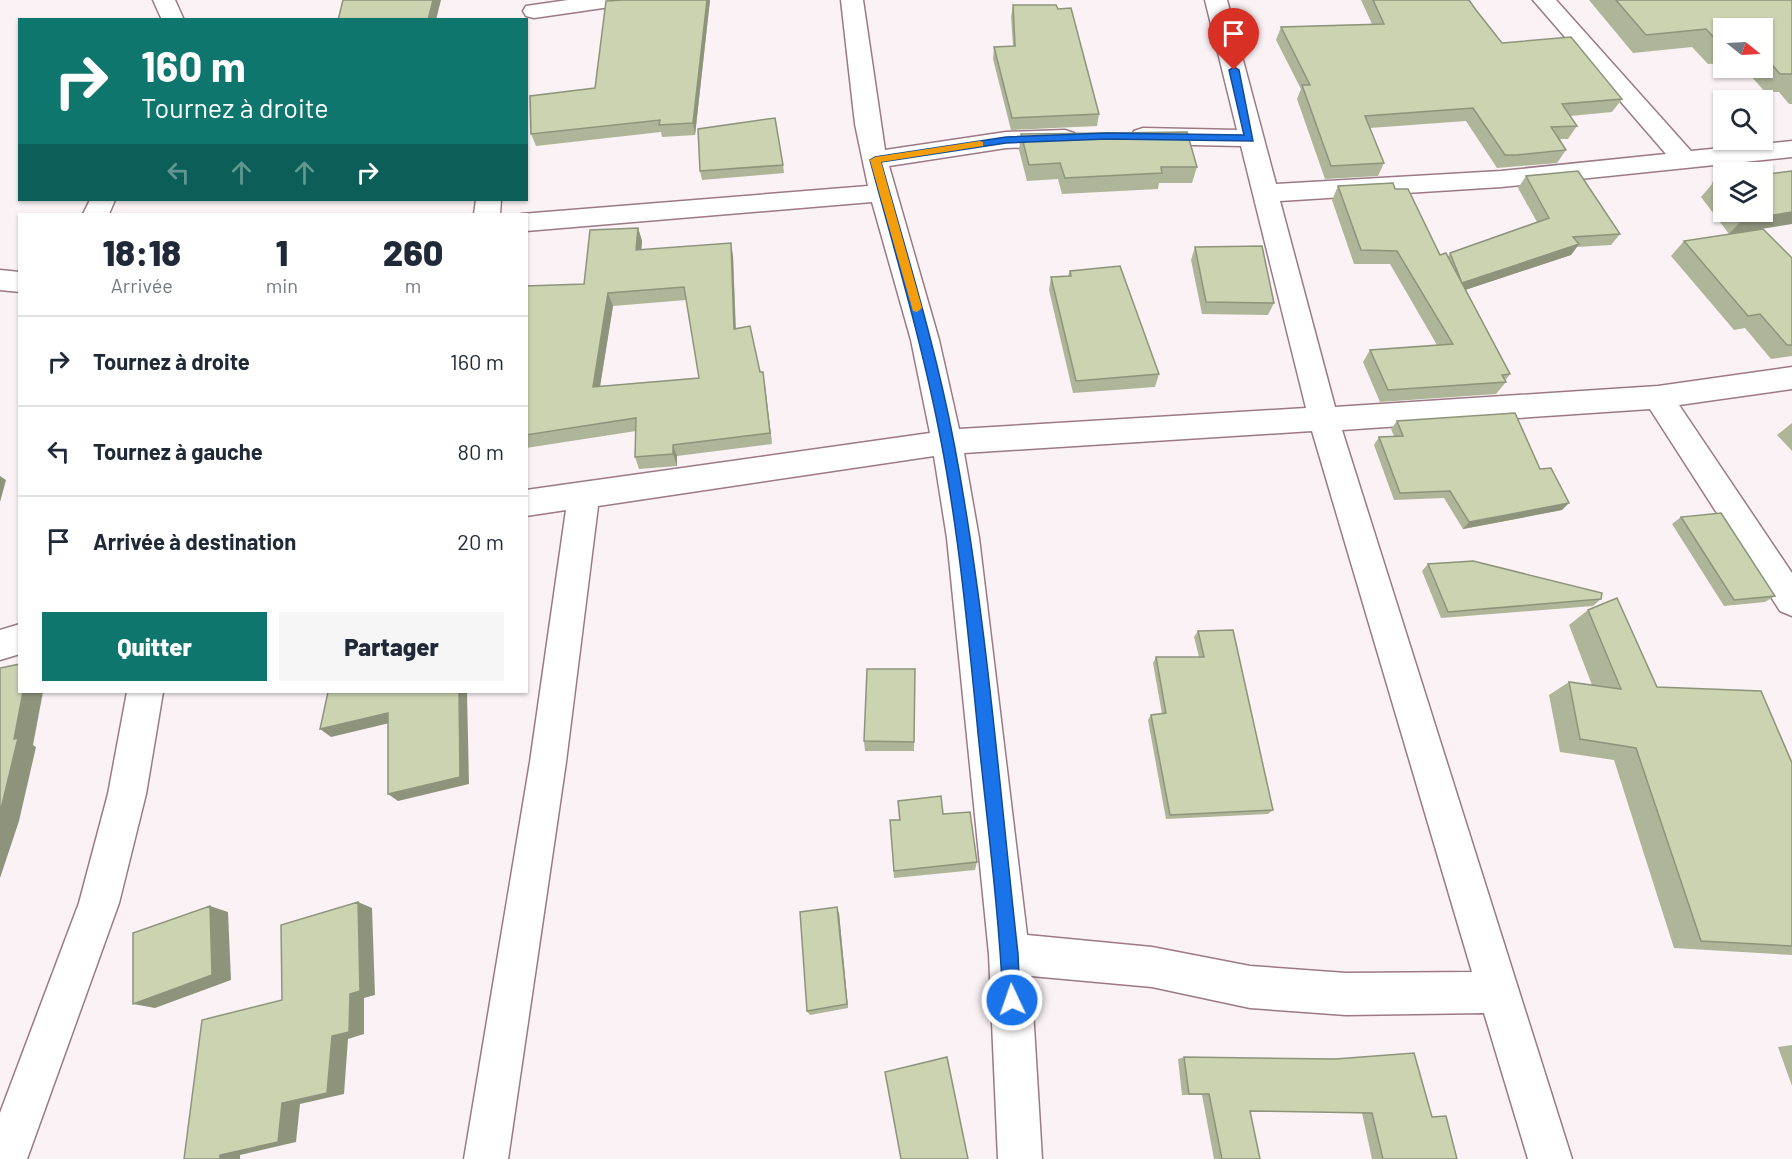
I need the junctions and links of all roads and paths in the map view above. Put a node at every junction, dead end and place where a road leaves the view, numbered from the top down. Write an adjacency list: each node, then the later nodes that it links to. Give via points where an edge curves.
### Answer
1 (164, 0): 7 (street)
2 (617, 0): 6 (street)
3 (852, 0): 14 (street)
4 (1216, 0): 10 (street)
5 (1544, 0): 13 (street)
6 (533, 13)
7 (172, 18)
8 (1118, 136): 10 (street)
9 (1084, 137): 14 (street, via 1006,140)
10 (1249, 138): 17 (street)
11 (1792, 149): 12 (street)
12 (1763, 152): 13 (street); 15 (street)
13 (1684, 159): 17 (street, via 1501,179)
14 (875, 160): 16 (street)
15 (1785, 172)
16 (882, 193): 18 (street); 24 (street, via 925,340)
17 (1265, 193): 23 (street)
18 (528, 222)
19 (0, 280): 20 (street)
20 (18, 282)
21 (1792, 378): 22 (street)
22 (1658, 397): 23 (street); 27 (street)
23 (1324, 421): 24 (street); 32 (street)
24 (947, 442): 25 (street); 31 (street, via 963,538)
25 (584, 496): 26 (street); 34 (street, via 548,762)
26 (528, 503)
27 (1792, 601)
28 (18, 640): 29 (street)
29 (0, 645)
30 (145, 693): 33 (street, via 127,794 99,903)
31 (1009, 954): 32 (street, via 1152,967 1260,988 1346,994); 35 (street)
32 (1498, 992): 36 (street)
33 (5, 1159)
34 (486, 1159)
35 (1020, 1159)
36 (1550, 1159)

